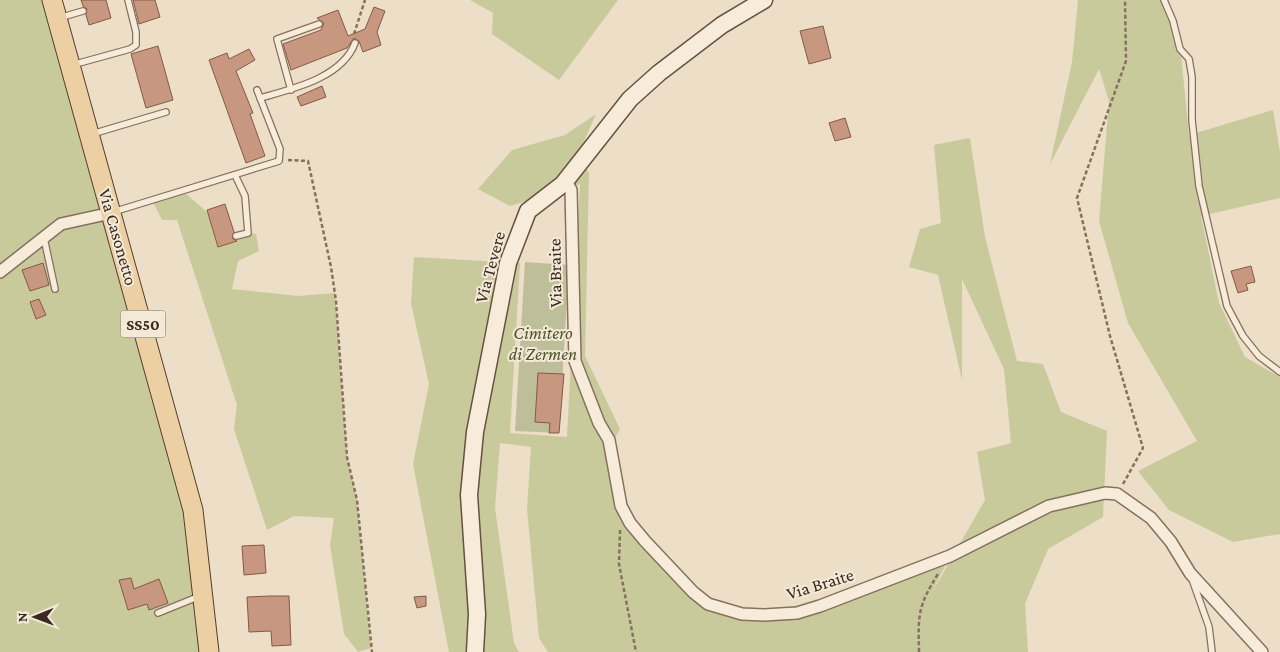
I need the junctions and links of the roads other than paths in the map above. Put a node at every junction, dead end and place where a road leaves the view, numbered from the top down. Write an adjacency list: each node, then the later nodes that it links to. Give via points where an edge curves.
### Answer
1 (52, 0): 6 (main road, Via Casonetto / SS50)
2 (128, 0): 9 (lane, via 136,45)
3 (764, 0): 16 (main road, Via Tevere, via 722,26 630,99)
4 (1164, 0): 22 (lane, via 1180,49 1189,60 1199,186 1227,306 1243,336 1259,356)
5 (83, 11): 6 (lane)
6 (57, 19): 9 (main road, Via Casonetto / SS50)
7 (319, 24): 11 (lane, via 277,39)
8 (355, 43): 11 (lane, via 351,54 323,76)
9 (70, 66): 14 (main road, Via Casonetto / SS50)
10 (257, 90): 12 (lane)
11 (291, 90): 12 (lane)
12 (260, 98): 15 (lane, via 280,149 279,161)
13 (166, 112): 14 (lane)
14 (90, 135): 17 (main road, Via Casonetto / SS50)
15 (235, 175): 17 (lane); 18 (lane, via 245,196 248,233)
16 (566, 180): 23 (street, Via Braite, via 571,190 575,361 609,440 621,506 630,523 708,604 742,614 764,615 820,606 950,556 1049,506 1104,493 1118,494 1151,518); 27 (main road, Via Tevere, via 528,211 508,263 477,422 469,494 477,614)
17 (111, 213): 19 (street, via 61,224); 24 (main road, Via Casonetto / SS50, via 193,510)
18 (236, 236)
19 (44, 238): 20 (street); 21 (lane)
20 (0, 272)
21 (55, 289)
22 (1280, 372)
23 (1190, 573): 28 (lane, via 1209,627); 29 (street)
24 (202, 595): 25 (lane); 26 (main road, Via Casonetto / SS50)
25 (158, 613)
26 (209, 652)
27 (475, 652)
28 (1212, 652)
29 (1262, 652)

